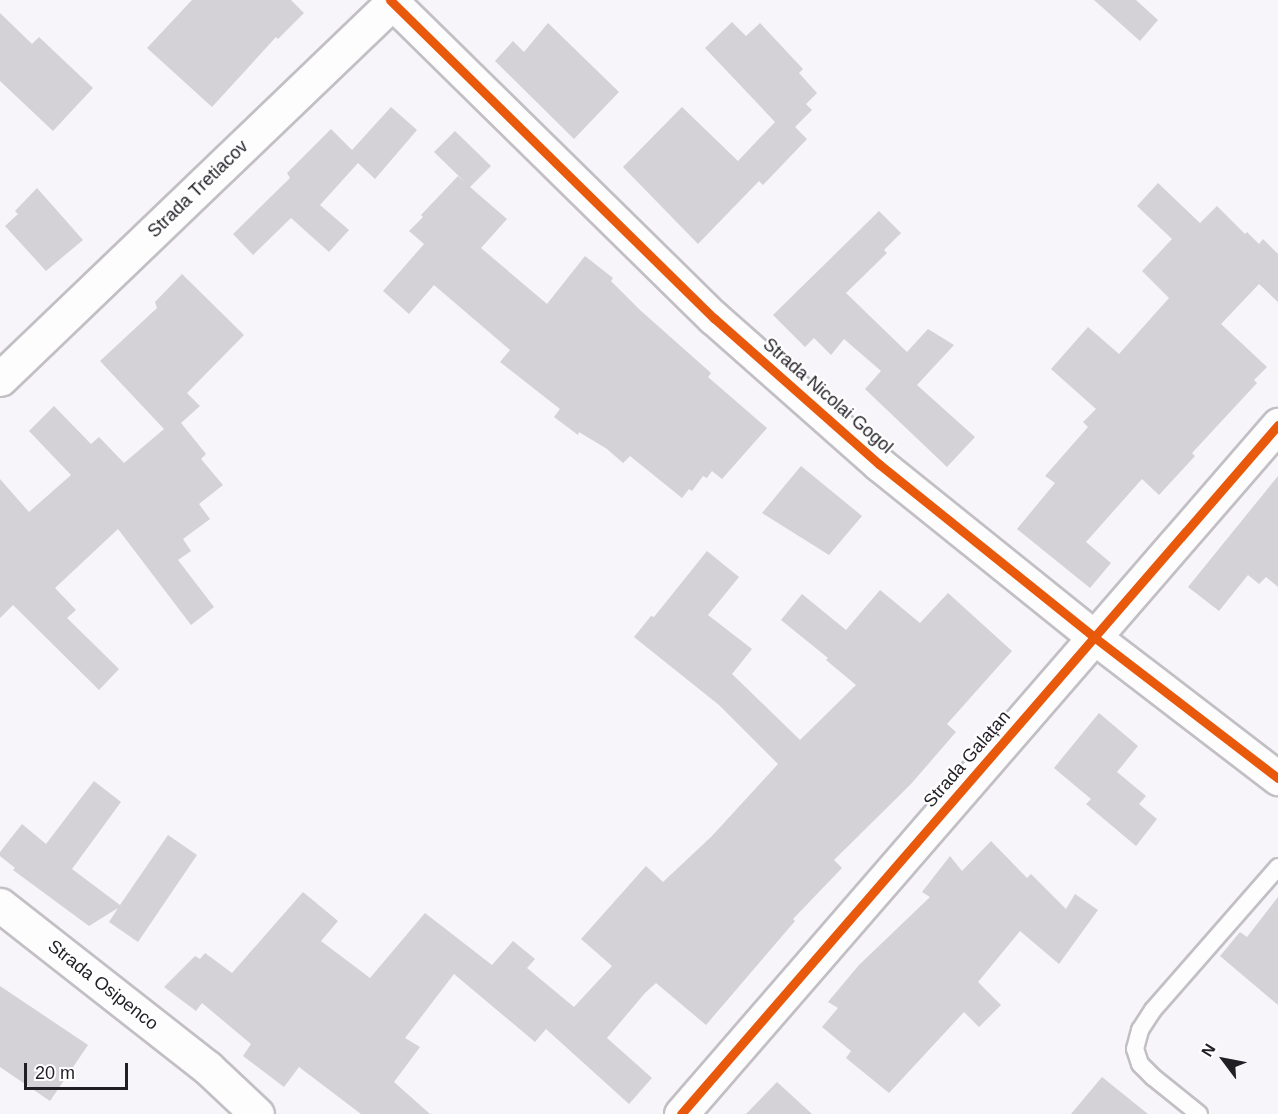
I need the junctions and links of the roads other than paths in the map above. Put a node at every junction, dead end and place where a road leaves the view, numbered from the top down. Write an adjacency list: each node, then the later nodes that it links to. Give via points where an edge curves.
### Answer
1 (393, 1): 2 (street, Strada Tretiacov); 4 (street, Strada Nicolai Gogol, via 714,318 879,464)
2 (0, 379)
3 (1278, 425): 4 (street, Strada Galațan)
4 (1094, 638): 5 (street, Strada Nicolai Gogol); 9 (street, Strada Galațan)
5 (1278, 778)
6 (1278, 867): 10 (lane, via 1153,1010 1140,1030 1135,1049 1140,1064)
7 (0, 905): 8 (street, Strada Osipenco, via 208,1068)
8 (257, 1114)
9 (681, 1114)
10 (1199, 1114)

